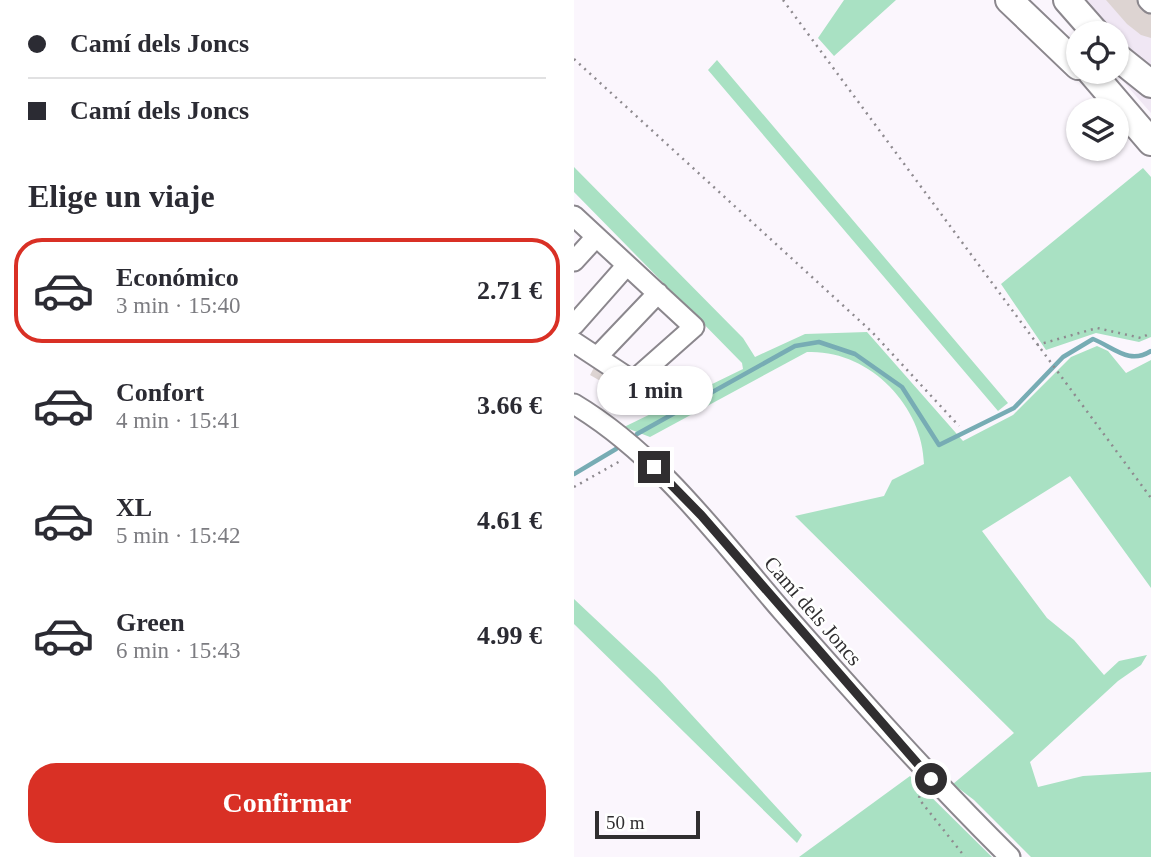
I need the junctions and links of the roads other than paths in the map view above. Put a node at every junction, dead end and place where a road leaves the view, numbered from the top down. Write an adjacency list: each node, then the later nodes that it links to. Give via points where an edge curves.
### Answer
1 (1009, 0): 8 (main road)
2 (1029, 0): 7 (main road)
3 (1067, 0): 5 (main road)
4 (1081, 0): 6 (street)
5 (1085, 21)
6 (1099, 21)
7 (1066, 43)
8 (1066, 55)
9 (1129, 57): 11 (street)
10 (1129, 66): 11 (main road)
11 (1151, 83)
12 (1100, 84): 13 (main road)
13 (1151, 142)
14 (574, 216): 15 (street)
15 (596, 237): 16 (street); 17 (street)
16 (574, 261)
17 (628, 265): 18 (street); 19 (street)
18 (658, 293): 21 (street); 21 (street, via 694,327 634,381)
19 (574, 325)
20 (574, 342): 21 (street)
21 (597, 358)
22 (574, 404): 23 (street, Camí dels Joncs, via 605,423 701,515 923,769)
23 (1010, 857)

